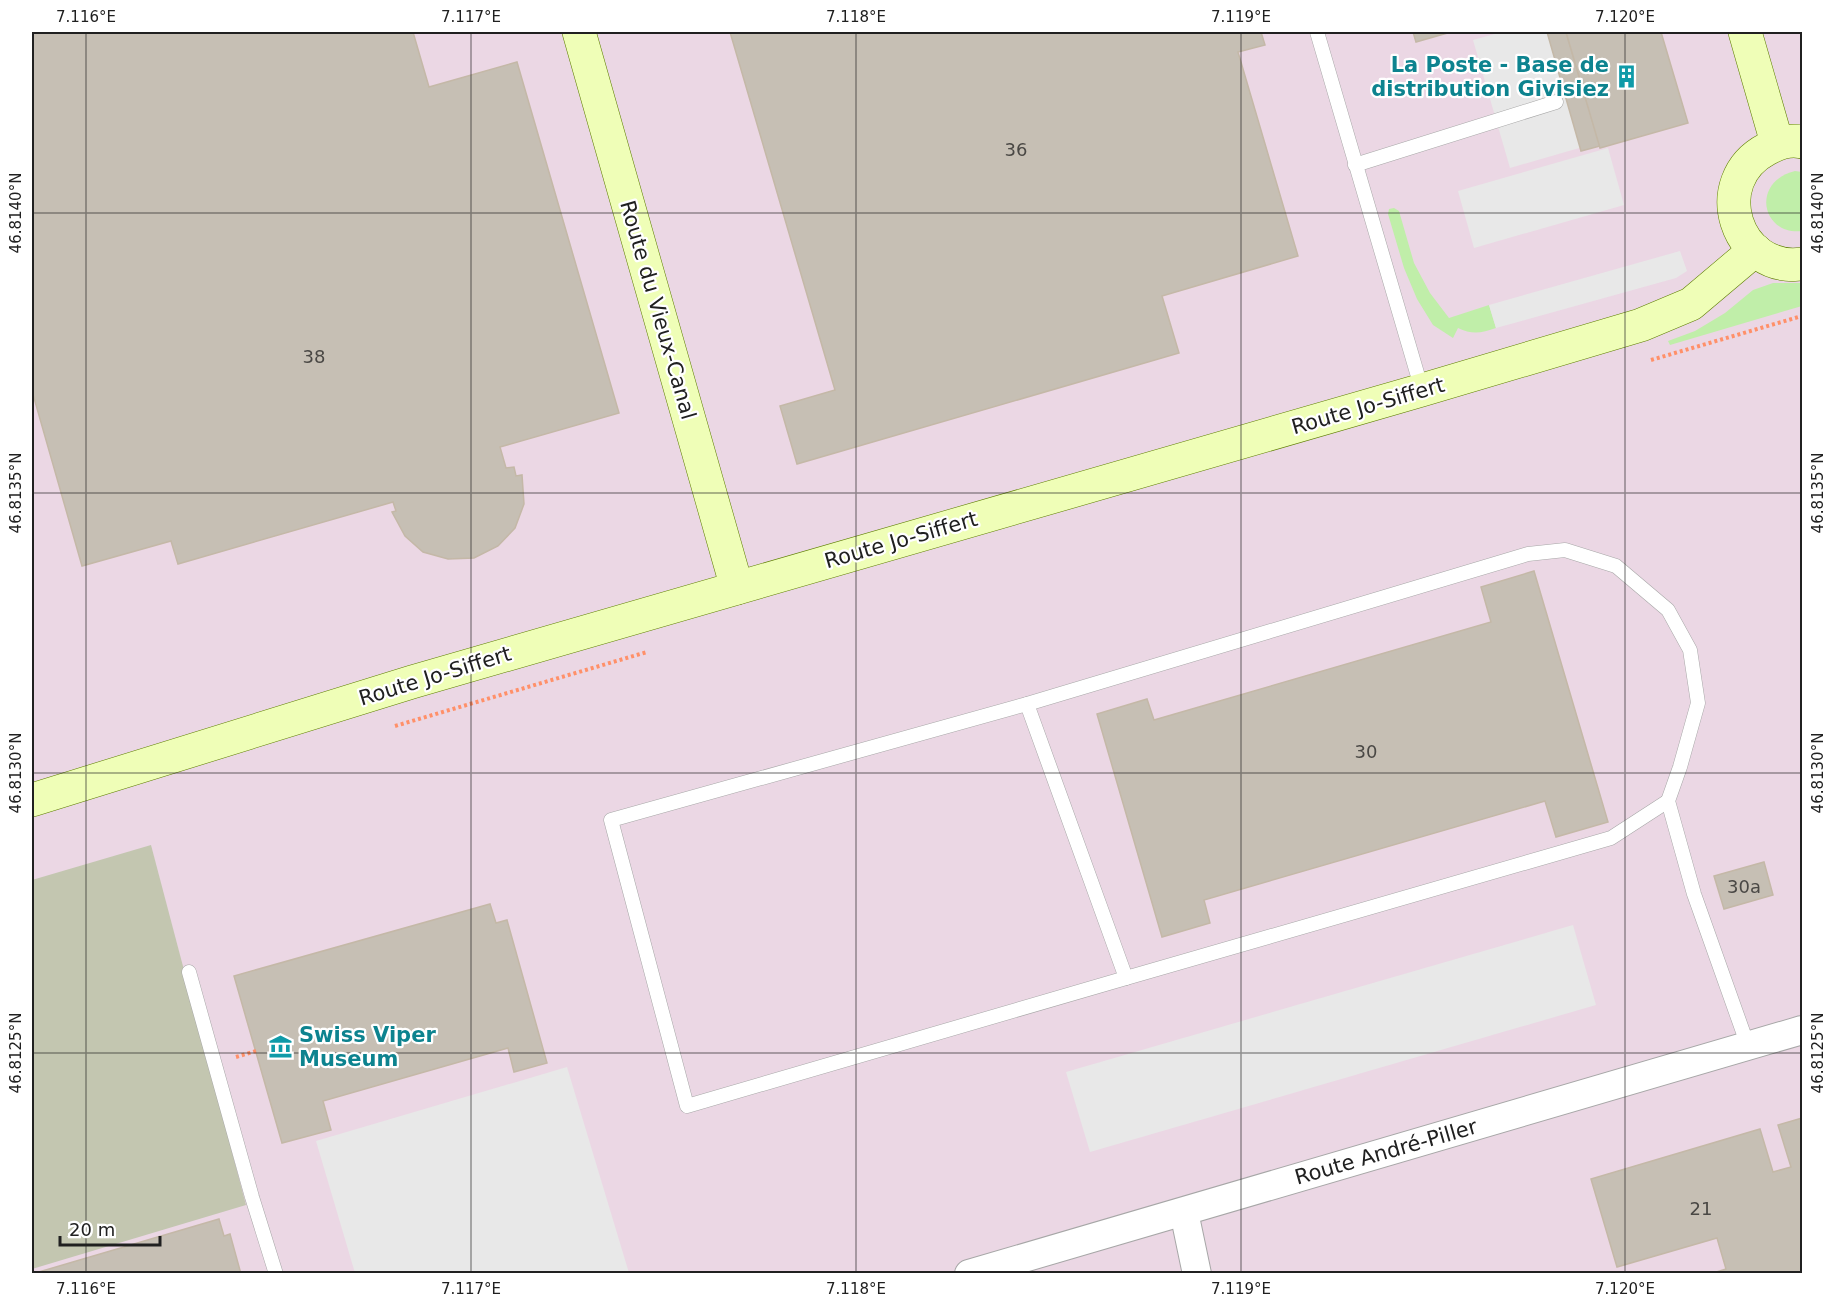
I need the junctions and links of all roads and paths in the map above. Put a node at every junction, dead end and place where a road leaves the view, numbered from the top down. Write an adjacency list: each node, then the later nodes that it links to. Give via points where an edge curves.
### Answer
1 (579, 32): 10 (street, Route du Vieux-Canal)
2 (1317, 32): 6 (lane)
3 (1745, 32): 5 (street)
4 (1556, 102): 6 (lane)
5 (1790, 142): 7 (street, via 1755,155 1741,172 1734,192 1734,213 1741,234)
6 (1355, 165): 9 (lane)
7 (1755, 250): 8 (street, via 1773,261); 9 (street, Route Jo-Siffert, via 1691,304 1641,325)
8 (1803, 264)
9 (1422, 390): 10 (street, Route Jo-Siffert)
10 (737, 588): 12 (street, Route Jo-Siffert, via 412,682)
11 (1027, 704): 13 (lane, via 1528,554 1565,550 1616,566 1668,610 1690,650 1698,703); 15 (lane); 15 (lane, via 611,820 687,1106)
12 (32, 800)
13 (1668, 801): 15 (lane, via 1611,838); 17 (lane, via 1694,894)
14 (189, 972): 19 (lane)
15 (1126, 978)
16 (1803, 1030): 17 (street, Route André-Piller)
17 (1748, 1046): 18 (street, Route André-Piller)
18 (1184, 1212): 20 (street, Route André-Piller); 21 (street)
19 (276, 1274)
20 (969, 1274)
21 (1197, 1274)

